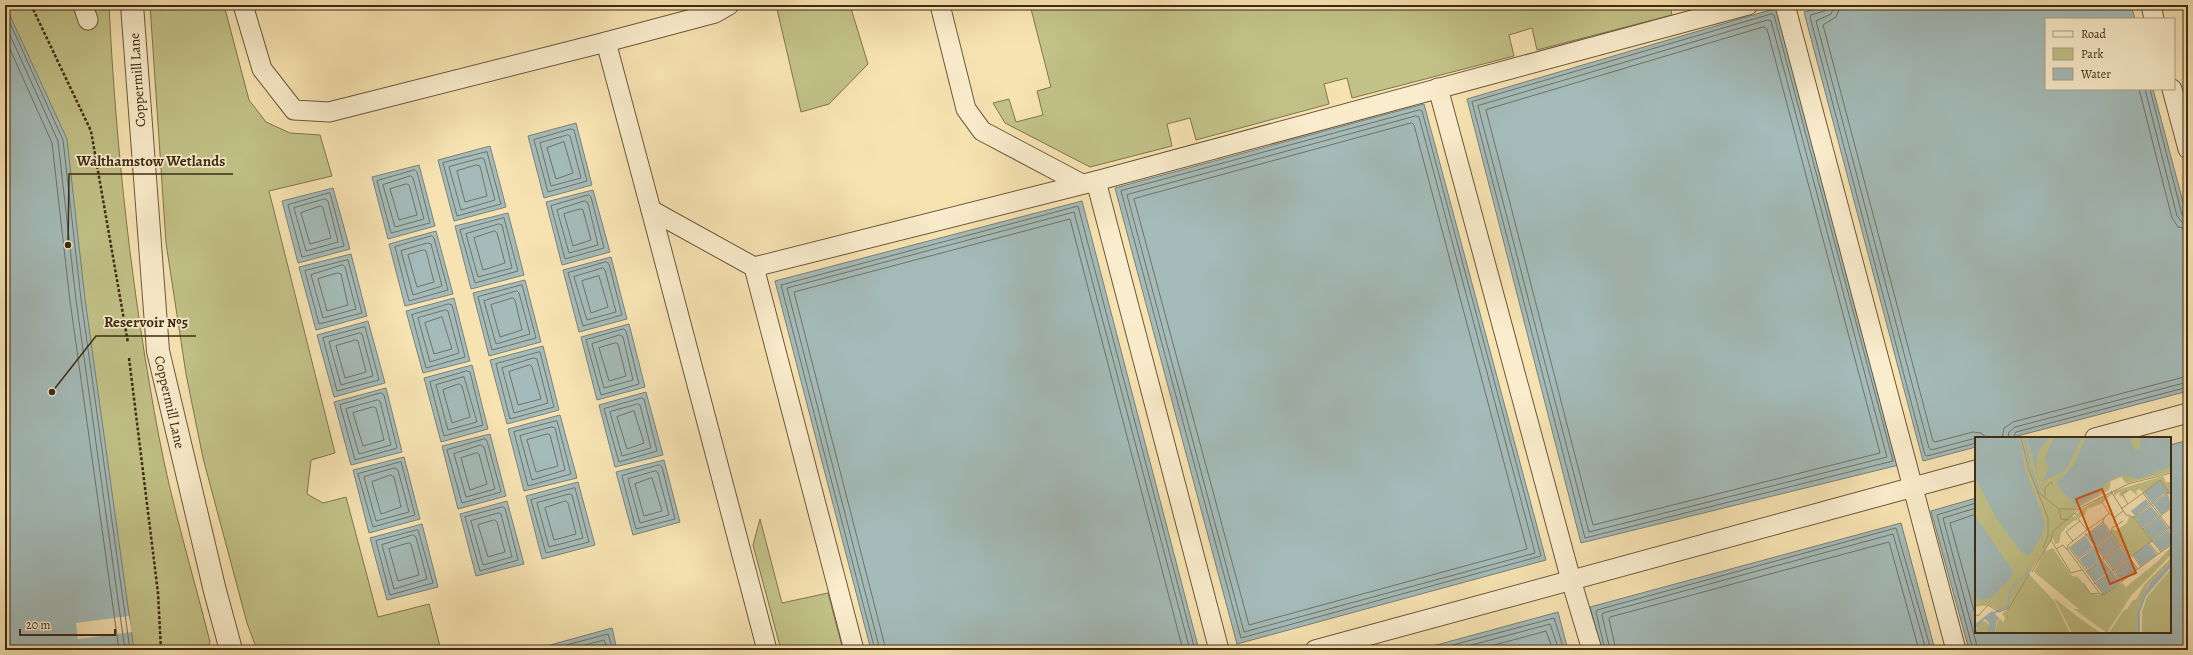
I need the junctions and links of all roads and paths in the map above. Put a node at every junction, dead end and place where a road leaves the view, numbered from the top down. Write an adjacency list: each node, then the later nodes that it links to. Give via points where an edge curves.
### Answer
1 (31, 5): 22 (path, via 92,131 125,320 158,593)
2 (132, 5): 23 (street, Coppermill Lane, via 158,351)
3 (244, 5): 10 (lane, via 262,69 294,110 329,112)
4 (729, 5): 10 (lane, via 715,13)
5 (940, 5): 14 (lane, via 966,109 982,131)
6 (1748, 5): 11 (lane)
7 (1785, 5): 20 (lane)
8 (2150, 5): 9 (lane)
9 (2154, 18)
10 (606, 42): 15 (lane)
11 (1438, 88): 14 (lane); 21 (lane)
12 (2172, 90): 13 (lane)
13 (2188, 149)
14 (1089, 182): 16 (lane); 26 (lane)
15 (651, 210): 16 (lane); 24 (lane)
16 (754, 267): 25 (lane)
17 (2188, 413): 18 (lane)
18 (2099, 437)
19 (1975, 470): 20 (lane)
20 (1913, 488): 21 (lane); 29 (lane)
21 (1570, 580): 27 (lane); 28 (lane)
22 (161, 650)
23 (231, 650)
24 (767, 650)
25 (854, 650)
26 (1219, 650)
27 (1315, 650)
28 (1592, 650)
29 (1956, 650)

